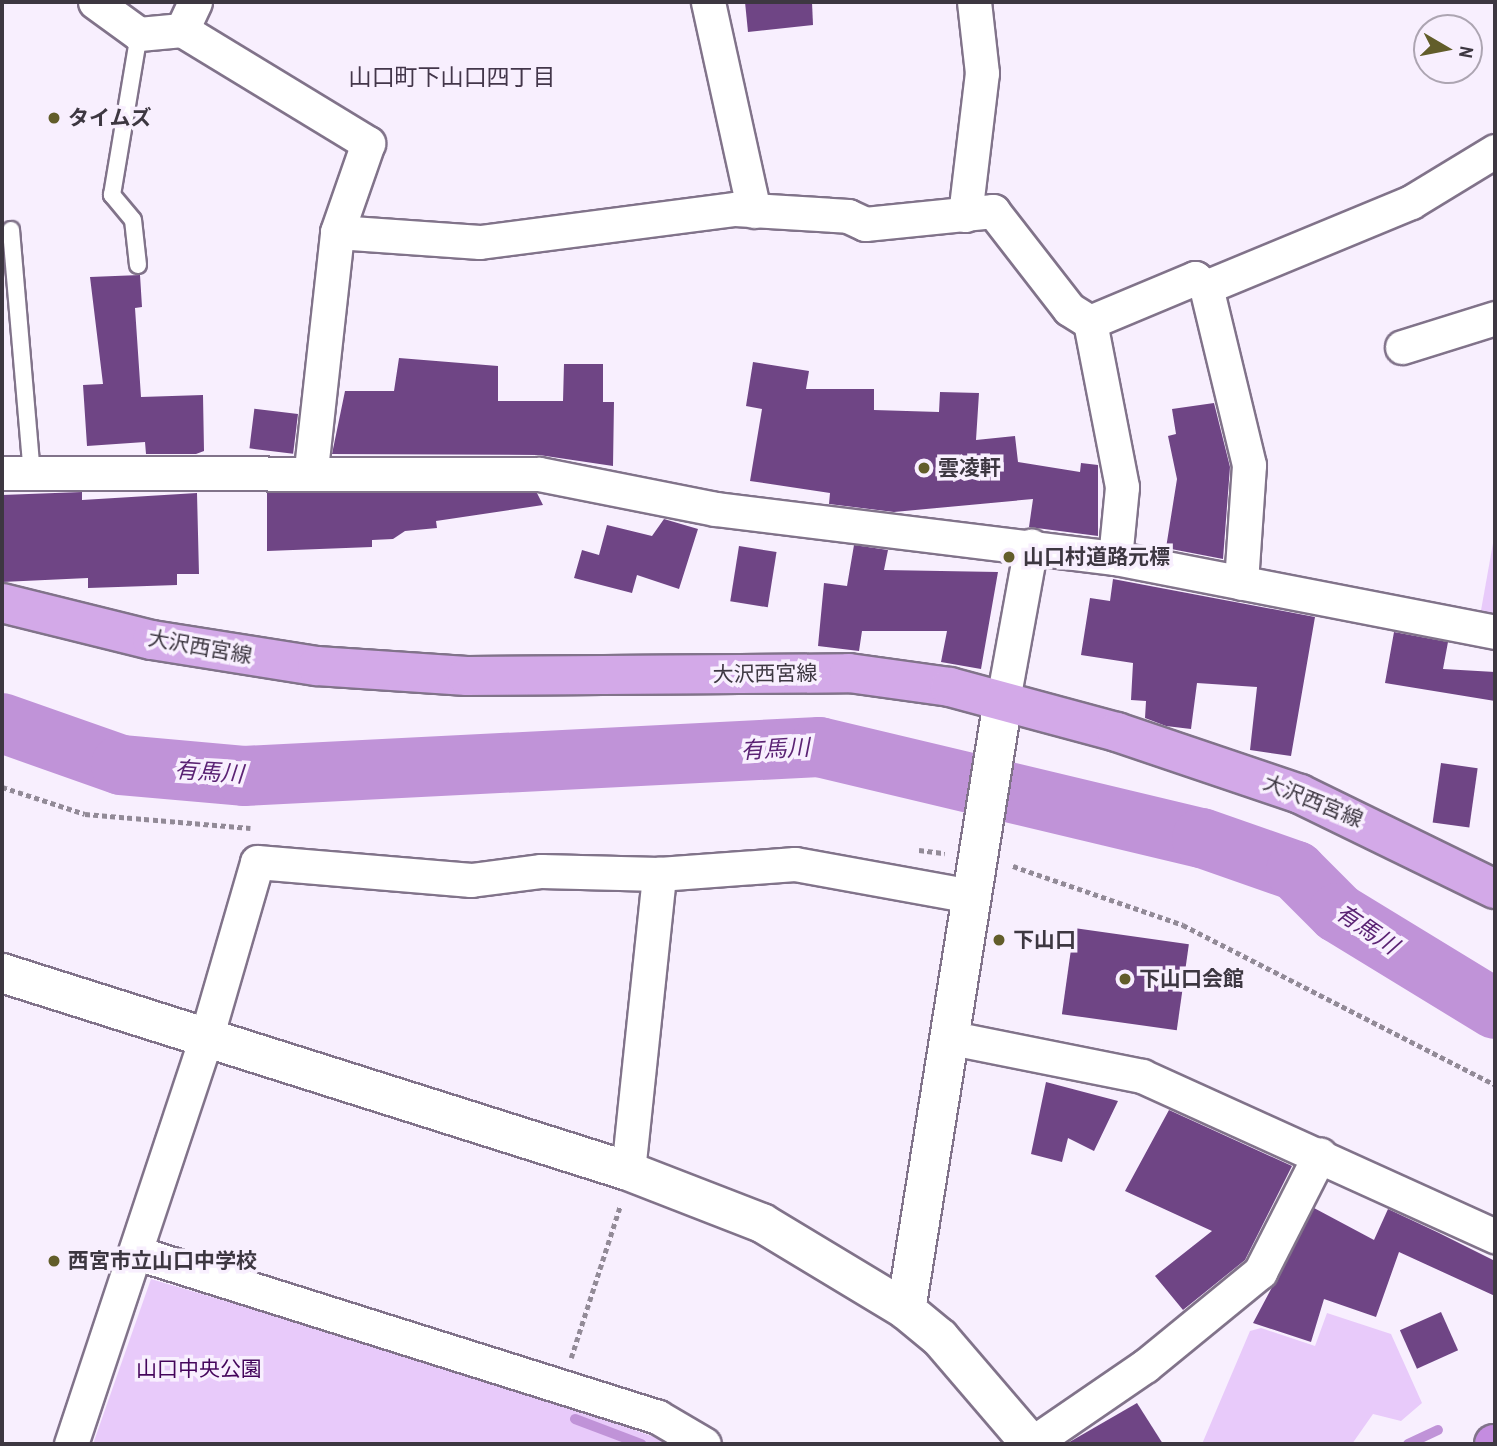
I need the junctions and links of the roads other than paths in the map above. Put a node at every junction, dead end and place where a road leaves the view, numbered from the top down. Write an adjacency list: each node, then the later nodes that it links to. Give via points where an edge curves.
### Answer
1 (95, 2): 5 (street)
2 (708, 2): 7 (street)
3 (974, 2): 8 (street, via 982,73)
4 (188, 16): 5 (street); 10 (street, via 368,143)
5 (138, 34): 11 (lane, via 112,195 133,220)
6 (1495, 151): 12 (street, via 1412,202)
7 (754, 211): 8 (street, via 848,216 865,224); 10 (street, via 480,242)
8 (965, 215): 14 (street, via 993,211 1069,309)
9 (11, 230): 17 (lane)
10 (337, 232): 16 (street)
11 (138, 265)
12 (1206, 287): 14 (street, via 1195,278); 20 (street, via 1249,464)
13 (1495, 318): 15 (street)
14 (1090, 322): 19 (street, via 1122,486)
15 (1402, 347)
16 (311, 469): 17 (street); 18 (street, via 539,474 715,509)
17 (17, 474)
18 (1031, 546): 19 (street); 23 (street)
19 (1115, 558): 20 (street)
20 (1241, 583): 22 (street)
21 (2, 603): 23 (main road, 大沢西宮線, via 152,640 317,666 467,676 849,673)
22 (1495, 632)
23 (1001, 713): 25 (main road, 大沢西宮線, via 1300,794); 26 (street)
24 (659, 874): 26 (street, via 795,864); 29 (street, via 541,871 471,880 257,862); 31 (street)
25 (1495, 889)
26 (971, 896): 28 (street)
27 (2, 973): 29 (street)
28 (947, 1037): 30 (street, via 1142,1076); 34 (street)
29 (206, 1038): 31 (street); 33 (street)
30 (1320, 1154): 32 (street); 37 (street, via 1260,1272 1145,1366)
31 (624, 1188): 34 (street, via 762,1223)
32 (1495, 1236)
33 (137, 1253): 35 (street); 36 (street, via 658,1417)
34 (906, 1310): 37 (street, via 940,1338)
35 (71, 1444)
36 (704, 1444)
37 (1031, 1444)

